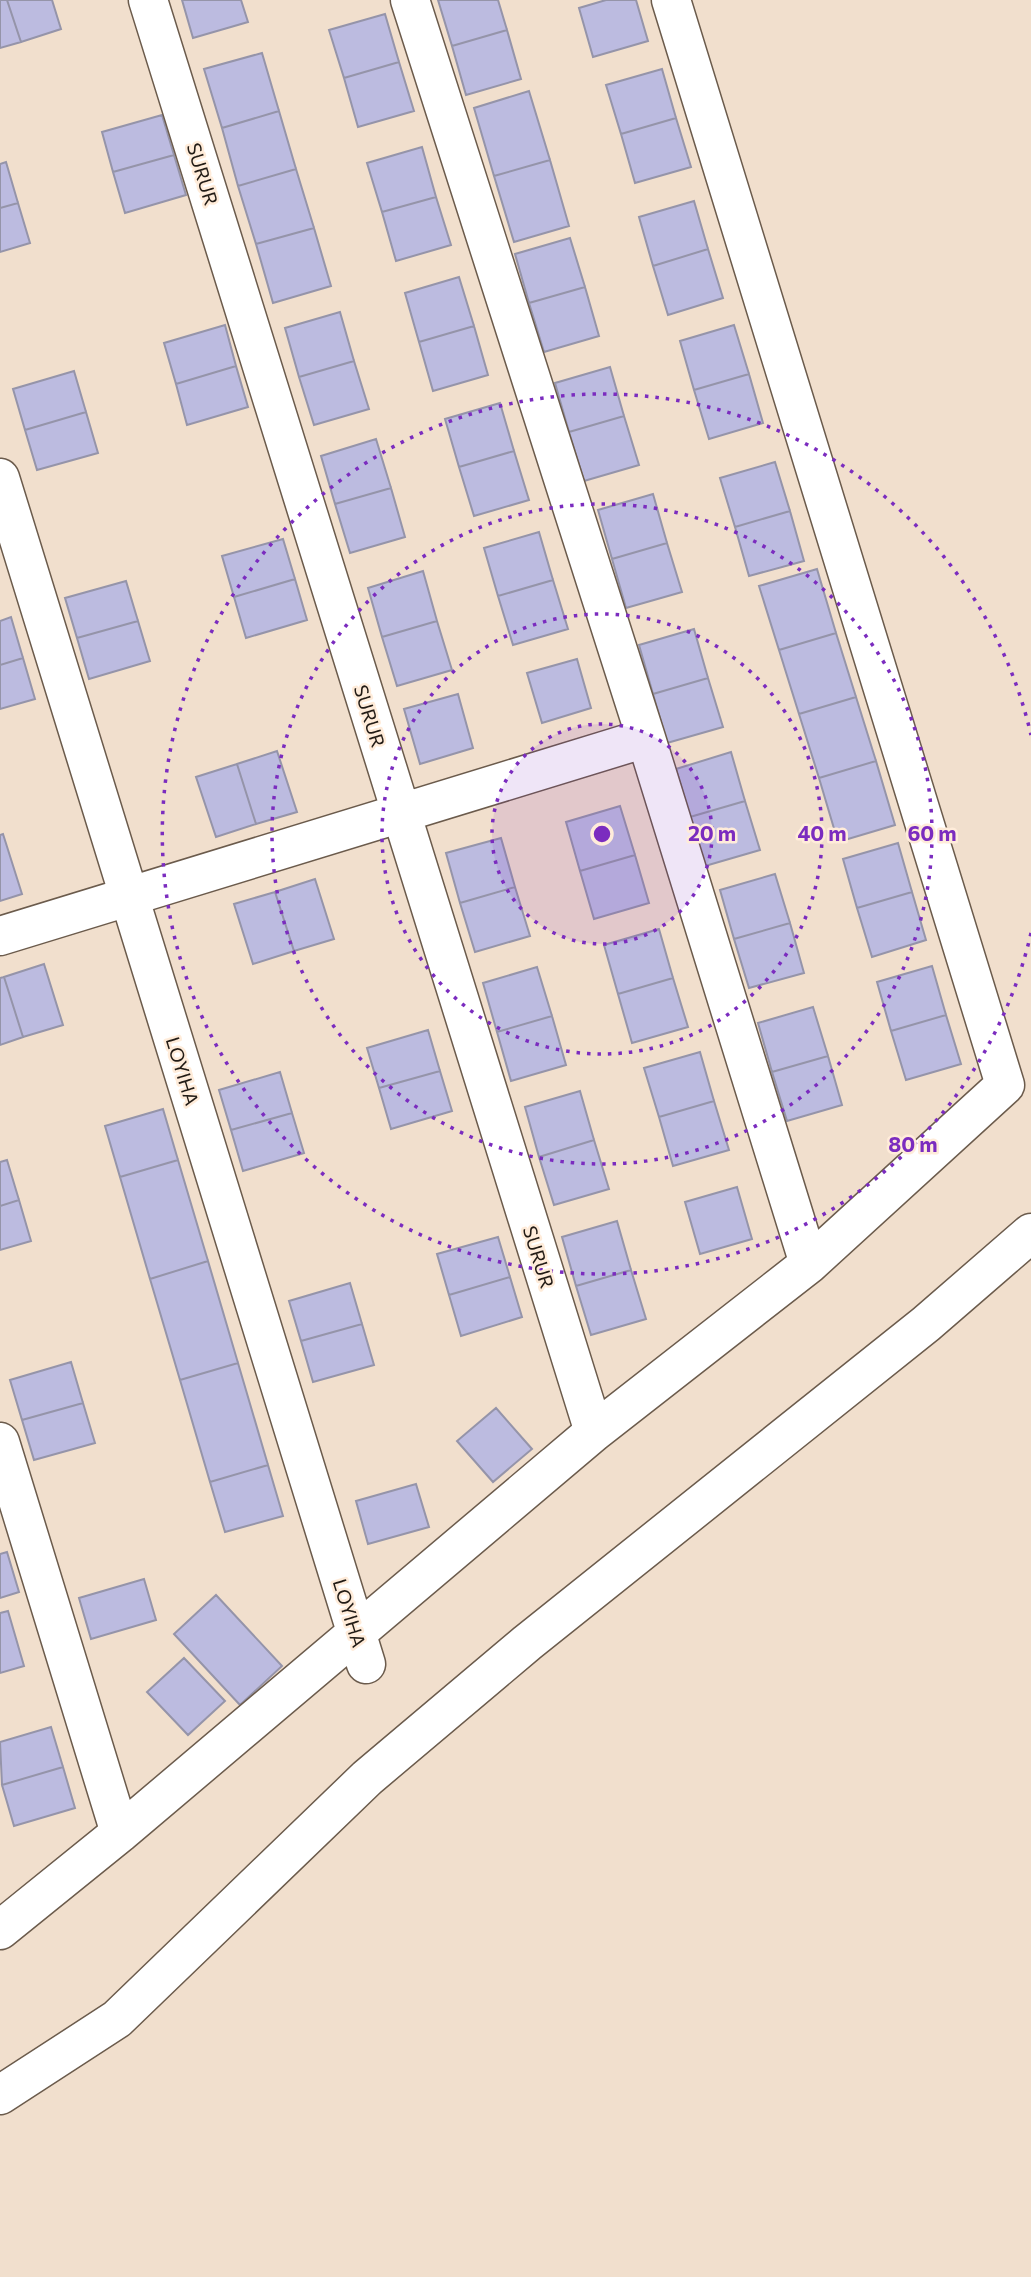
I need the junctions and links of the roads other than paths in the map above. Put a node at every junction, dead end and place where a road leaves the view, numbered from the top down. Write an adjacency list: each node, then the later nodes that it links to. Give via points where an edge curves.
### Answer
1 (148, 0): 6 (street, SURUR)
2 (410, 0): 5 (street)
3 (671, 0): 10 (street, via 1006,1085)
4 (0, 478): 7 (street, LOYIHA)
5 (646, 738): 6 (street); 10 (street)
6 (401, 813): 7 (street); 11 (street, SURUR)
7 (129, 896): 8 (street); 13 (street, LOYIHA)
8 (0, 936)
9 (1031, 1233): 16 (street, via 926,1324 527,1643 367,1778 117,2019)
10 (809, 1264): 11 (street)
11 (593, 1432): 13 (street)
12 (0, 1442): 14 (street)
13 (361, 1648): 14 (street)
14 (120, 1833): 15 (street)
15 (0, 1930)
16 (0, 2095)

